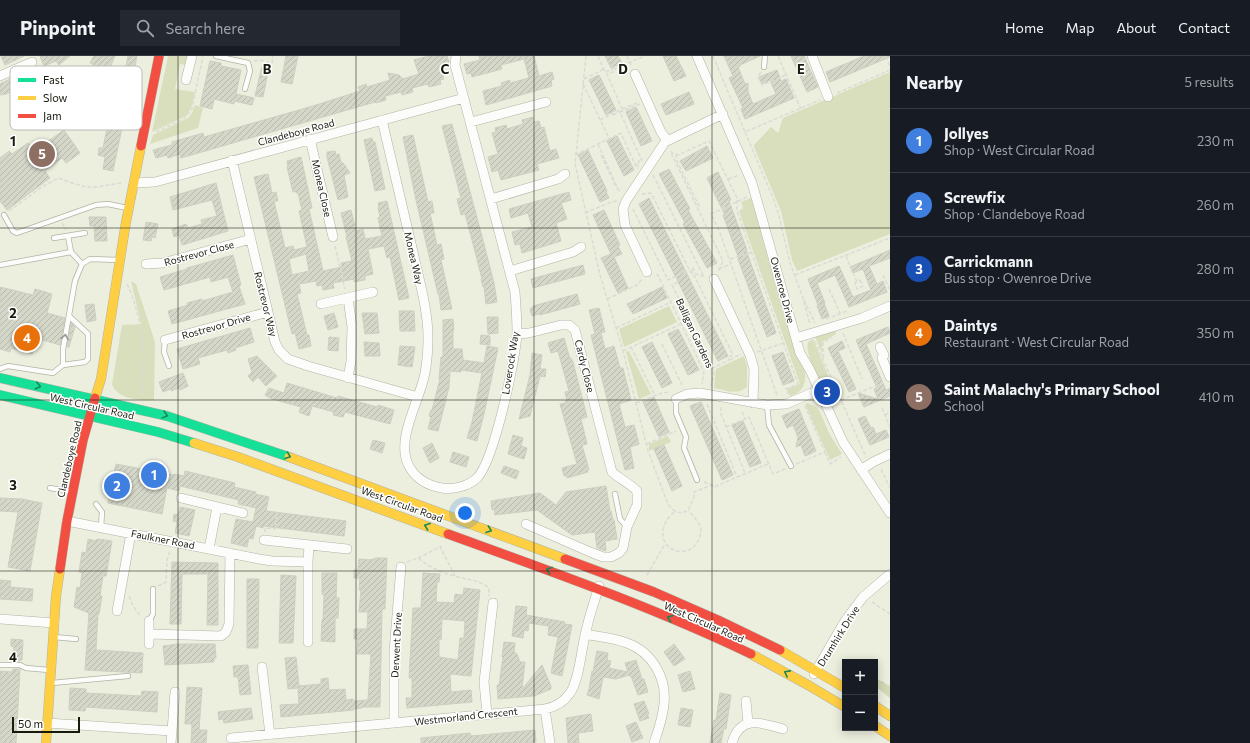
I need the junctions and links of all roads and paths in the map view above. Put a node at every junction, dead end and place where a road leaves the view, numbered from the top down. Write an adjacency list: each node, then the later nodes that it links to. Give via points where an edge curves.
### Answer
1 (159, 56): 48 (main road, Clandeboye Road)
2 (192, 56): 30 (street)
3 (203, 56): 48 (path, via 189,114)
4 (216, 56): 19 (lane)
5 (273, 56): 19 (path, via 272,63 259,60)
6 (456, 56): 35 (street, Loverock Way, via 455,65)
7 (586, 56): 31 (path)
8 (598, 56): 24 (path)
9 (627, 56): 18 (path)
10 (645, 56): 18 (path)
11 (697, 56): 42 (street, Owenroe Drive)
12 (713, 56): 47 (path)
13 (765, 56): 23 (lane)
14 (778, 56): 28 (path)
15 (812, 56): 34 (street)
16 (886, 56): 21 (path)
17 (32, 62): 20 (street)
18 (630, 62): 22 (path)
19 (248, 63): 33 (lane, via 250,71)
20 (23, 66)
21 (890, 66)
22 (616, 68): 24 (path, via 605,72); 39 (path, via 607,74)
23 (764, 68): 28 (path, via 758,77 762,85)
24 (604, 69): 31 (path)
25 (890, 70): 34 (path)
26 (10, 72): 29 (street)
27 (635, 74): 51 (street)
28 (786, 75): 40 (path)
29 (0, 76)
30 (186, 80)
31 (583, 80): 32 (path)
32 (583, 82): 45 (path); 55 (path)
33 (245, 89)
34 (828, 97): 40 (path)
35 (464, 98): 44 (street, Clandeboye Road); 46 (street, Loverock Way)
36 (546, 102): 46 (street)
37 (641, 104): 41 (path)
38 (632, 105): 39 (path)
39 (622, 109): 43 (path)
40 (801, 109): 47 (path)
41 (620, 112): 43 (path); 58 (path, via 643,163)
42 (723, 114): 51 (street); 60 (street, Owenroe Drive)
43 (612, 115): 45 (path)
44 (382, 120): 50 (street, Clandeboye Road); 147 (street, Monea Way, via 424,302 428,338 425,373)
45 (600, 120): 49 (path)
46 (471, 122): 66 (street, Loverock Way)
47 (745, 132): 96 (path, via 774,200)
48 (143, 137): 63 (main road, Clandeboye Road)
49 (609, 138): 52 (path); 59 (path, via 620,133)
50 (310, 139): 57 (street, Clandeboye Road); 75 (street, Monea Close)
51 (666, 141): 53 (path); 58 (street)
52 (598, 144): 55 (path); 64 (path)
53 (672, 153): 54 (path); 89 (path, via 723,261)
54 (676, 154): 62 (path, via 709,141); 69 (path)
55 (575, 155): 70 (path)
56 (601, 155): 64 (path)
57 (232, 160): 63 (street, Clandeboye Road, via 155,182); 77 (street, Rostrevor Way)
58 (648, 168): 65 (street); 95 (path)
59 (638, 170)
60 (747, 171): 62 (path); 120 (street, Owenroe Drive)
61 (565, 174): 66 (street, via 558,180)
62 (728, 180): 67 (path)
63 (134, 183): 68 (main road, Clandeboye Road); 71 (path, via 95,187 58,178)
64 (618, 189): 65 (path)
65 (628, 198): 70 (path, via 610,202); 90 (path, via 651,193); 92 (street, via 623,210 625,225); 98 (path, via 668,280)
66 (491, 199): 91 (street, Loverock Way)
67 (737, 202): 81 (path, via 737,211); 83 (path, via 712,214)
68 (129, 208): 72 (lane, via 108,204 96,205); 85 (main road, Clandeboye Road)
69 (700, 208)
70 (585, 213): 106 (path)
71 (4, 215): 72 (lane, via 13,232 17,233)
72 (59, 219): 74 (path)
73 (85, 233): 74 (lane)
74 (68, 236): 76 (lane); 80 (lane)
75 (333, 237): 105 (path)
76 (54, 238)
77 (251, 238): 86 (street, Rostrevor Close, via 163,263); 111 (street, Rostrevor Way)
78 (890, 238): 82 (path)
79 (581, 247): 91 (street, via 573,252)
80 (71, 252): 84 (lane); 88 (lane)
81 (752, 252): 83 (path); 124 (path)
82 (846, 255): 96 (path); 100 (path)
83 (730, 259): 87 (path)
84 (82, 264): 85 (lane, via 90,259); 113 (lane, via 75,281)
85 (119, 264): 149 (main road, Clandeboye Road); 155 (path, via 132,293 142,334)
86 (146, 264)
87 (731, 264): 89 (path); 128 (path)
88 (0, 265)
89 (719, 269): 99 (path)
90 (689, 270): 93 (path); 98 (path)
91 (510, 271): 119 (street, Loverock Way, via 515,292)
92 (647, 272): 108 (path, via 658,275)
93 (693, 273): 94 (path, via 693,268); 132 (path, via 733,355 728,358)
94 (696, 274)
95 (702, 275)
96 (795, 275): 107 (path)
97 (883, 275): 103 (path)
98 (676, 277): 135 (path, Balligan Gardens, via 678,282 672,285)
99 (714, 279): 154 (street, via 750,355 754,369)
100 (857, 282)
101 (637, 285): 106 (path)
102 (829, 289): 112 (path)
103 (890, 290)
104 (373, 292): 105 (street)
105 (348, 298): 109 (street); 138 (street, via 352,327)
106 (607, 298): 116 (path)
107 (804, 298): 112 (path, via 815,323); 117 (path)
108 (671, 302): 115 (path); 116 (path)
109 (321, 304)
110 (890, 306): 114 (street)
111 (268, 312): 123 (street, Rostrevor Drive); 138 (street, Rostrevor Way, via 275,342 288,359)
112 (840, 313): 114 (path, via 847,311)
113 (69, 316): 133 (lane, one-way to 113); 133 (lane, via 88,334 88,358 85,362)
114 (851, 322): 120 (street)
115 (682, 324): 126 (path); 144 (path, via 704,372)
116 (616, 328): 129 (path)
117 (812, 328)
118 (843, 333): 131 (path, via 824,342)
119 (517, 334): 147 (street, Loverock Way, via 503,406 488,461 477,478 465,486 446,489 430,485 417,477 408,464 404,449); 195 (street, Cardy Close, via 561,325 569,325 575,330 608,462 612,472 636,491 637,504)
120 (796, 338): 142 (street, Owenroe Drive, via 800,353)
121 (814, 338): 131 (path)
122 (845, 338): 139 (path)
123 (165, 340): 134 (lane, via 164,352)
124 (784, 342): 128 (path); 152 (path, via 798,384 786,389)
125 (662, 344): 143 (path)
126 (631, 347): 129 (path); 146 (path)
127 (880, 347): 140 (street, via 884,355 882,358)
128 (762, 350): 156 (path)
129 (622, 351): 153 (path)
130 (738, 356): 132 (path)
131 (823, 358): 151 (path)
132 (729, 360): 135 (path)
133 (62, 365): 136 (lane, via 53,373 8,366)
134 (169, 366)
135 (712, 368): 144 (path, Balligan Gardens, via 714,373)
136 (0, 369)
137 (0, 378): 149 (main road, West Circular Road, one-way to 149)
138 (348, 378): 147 (street, Rostrevor Way)
139 (862, 379)
140 (886, 380): 151 (path)
141 (0, 386): 162 (main road)
142 (819, 390): 152 (street); 170 (street, Owenroe Drive)
143 (686, 394): 144 (street); 150 (street)
144 (705, 394): 148 (street); 178 (path)
145 (0, 395): 162 (main road, West Circular Road)
146 (654, 396): 150 (path, via 669,392); 153 (path)
147 (418, 397)
148 (721, 397): 154 (street); 165 (path, via 721,414)
149 (96, 399): 162 (main road, Clandeboye Road); 209 (main road, West Circular Road, one-way to 209, via 167,416 263,447)
150 (676, 399): 167 (lane, via 676,413)
151 (841, 400): 173 (path)
152 (791, 402): 156 (street)
153 (636, 403): 168 (path)
154 (753, 403): 157 (street)
155 (145, 404)
156 (780, 404): 157 (street)
157 (767, 405): 174 (lane, via 769,425)
158 (804, 405): 169 (path)
159 (882, 408): 163 (path)
160 (742, 412): 164 (path)
161 (890, 412): 163 (path)
162 (91, 413): 183 (main road, Clandeboye Road); 215 (main road, West Circular Road, one-way to 162, via 238,457)
163 (885, 415): 166 (path)
164 (746, 419): 165 (path); 172 (path, via 749,417)
165 (726, 427): 177 (path)
166 (890, 427)
167 (682, 429): 168 (path); 179 (lane, via 686,437 684,448)
168 (647, 444): 189 (path, via 668,504)
169 (824, 452): 170 (path, via 830,464); 174 (path)
170 (849, 453): 176 (street, Owenroe Drive)
171 (890, 454): 173 (street)
172 (768, 464): 174 (path, via 772,474); 177 (path)
173 (871, 464): 176 (street)
174 (791, 466)
175 (881, 469): 182 (path)
176 (861, 470): 191 (street, Owenroe Drive)
177 (745, 473): 178 (path)
178 (737, 477): 180 (path)
179 (697, 480): 180 (path)
180 (712, 485): 188 (path, via 694,492)
181 (50, 488): 183 (lane)
182 (890, 488)
183 (72, 492): 192 (main road, Clandeboye Road)
184 (615, 494): 195 (lane, via 620,518)
185 (181, 498): 187 (street)
186 (96, 504): 194 (lane, via 102,512)
187 (217, 507): 190 (street); 203 (street)
188 (688, 511): 189 (path, via 679,514); 200 (path, via 699,524 701,533 697,543 686,551 676,552)
189 (674, 512): 200 (path, via 665,523 662,536)
190 (243, 513)
191 (890, 513)
192 (66, 521): 194 (street, Faulkner Road); 222 (main road, Clandeboye Road)
193 (526, 524): 195 (street, via 603,557 611,557 623,548)
194 (101, 527): 196 (street, Faulkner Road)
195 (627, 527)
196 (131, 533): 198 (street, Faulkner Road); 213 (street)
197 (264, 540): 201 (street)
198 (173, 541): 203 (street, Faulkner Road); 214 (path, via 167,560 166,582)
199 (442, 542): 202 (path)
200 (665, 544): 212 (path)
201 (310, 545): 204 (street); 207 (street)
202 (440, 547): 206 (path); 211 (path)
203 (209, 548): 205 (street, Faulkner Road)
204 (347, 549)
205 (230, 553): 207 (street, Faulkner Road, via 272,561); 223 (street, via 229,624 226,632 221,636)
206 (418, 558): 208 (path); 211 (path, via 436,570)
207 (308, 562): 227 (street)
208 (401, 566): 245 (street, Derwent Drive, via 394,651)
209 (603, 573): 215 (street, Westmorland Crescent); 232 (main road, West Circular Road, via 718,620)
210 (890, 574): 216 (street, Drumhirk Drive)
211 (455, 576): 217 (path, via 481,582 489,588 488,597)
212 (646, 578)
213 (121, 588): 218 (street); 221 (path, via 129,595 138,615)
214 (153, 589): 221 (lane, via 153,614)
215 (598, 589): 224 (street, Westmorland Crescent); 235 (main road, West Circular Road, one-way to 215, via 713,636)
216 (865, 595): 219 (path); 232 (street, Drumhirk Drive, via 845,621)
217 (493, 603): 242 (street, via 484,682)
218 (117, 611)
219 (890, 614)
220 (0, 619): 222 (street)
221 (149, 621): 223 (street)
222 (54, 622): 225 (main road, Clandeboye Road)
223 (149, 634): 228 (street)
224 (585, 634): 241 (street, Westmorland Crescent, via 575,685 571,693 555,707); 256 (street, via 626,642 647,655 655,666 664,691 664,704)
225 (53, 637): 226 (lane); 231 (main road, Clandeboye Road)
226 (76, 639)
227 (308, 642)
228 (149, 644)
229 (0, 665): 231 (lane)
230 (262, 667): 250 (street)
231 (51, 670): 234 (main road, Clandeboye Road)
232 (817, 670): 235 (street, Drumhirk Drive); 236 (main road, West Circular Road)
233 (128, 676): 234 (lane)
234 (50, 683): 244 (main road, Clandeboye Road)
235 (808, 685): 239 (main road, West Circular Road)
236 (842, 686)
237 (175, 692): 249 (street)
238 (746, 701): 246 (street)
239 (842, 705)
240 (878, 708): 243 (main road)
241 (545, 709): 242 (street, Westmorland Crescent); 255 (street)
242 (487, 714): 245 (street, Westmorland Crescent)
243 (890, 716)
244 (47, 723): 249 (street); 253 (main road, Clandeboye Road)
245 (394, 723): 250 (street, Westmorland Crescent)
246 (748, 723): 248 (street, via 764,724); 257 (street, via 740,727)
247 (878, 728): 251 (main road)
248 (783, 730)
249 (172, 731): 254 (street)
250 (270, 735): 252 (street, Westmorland Crescent)
251 (890, 736)
252 (231, 738)
253 (46, 743)
254 (171, 743)
255 (550, 743)
256 (654, 743)
257 (732, 743)

